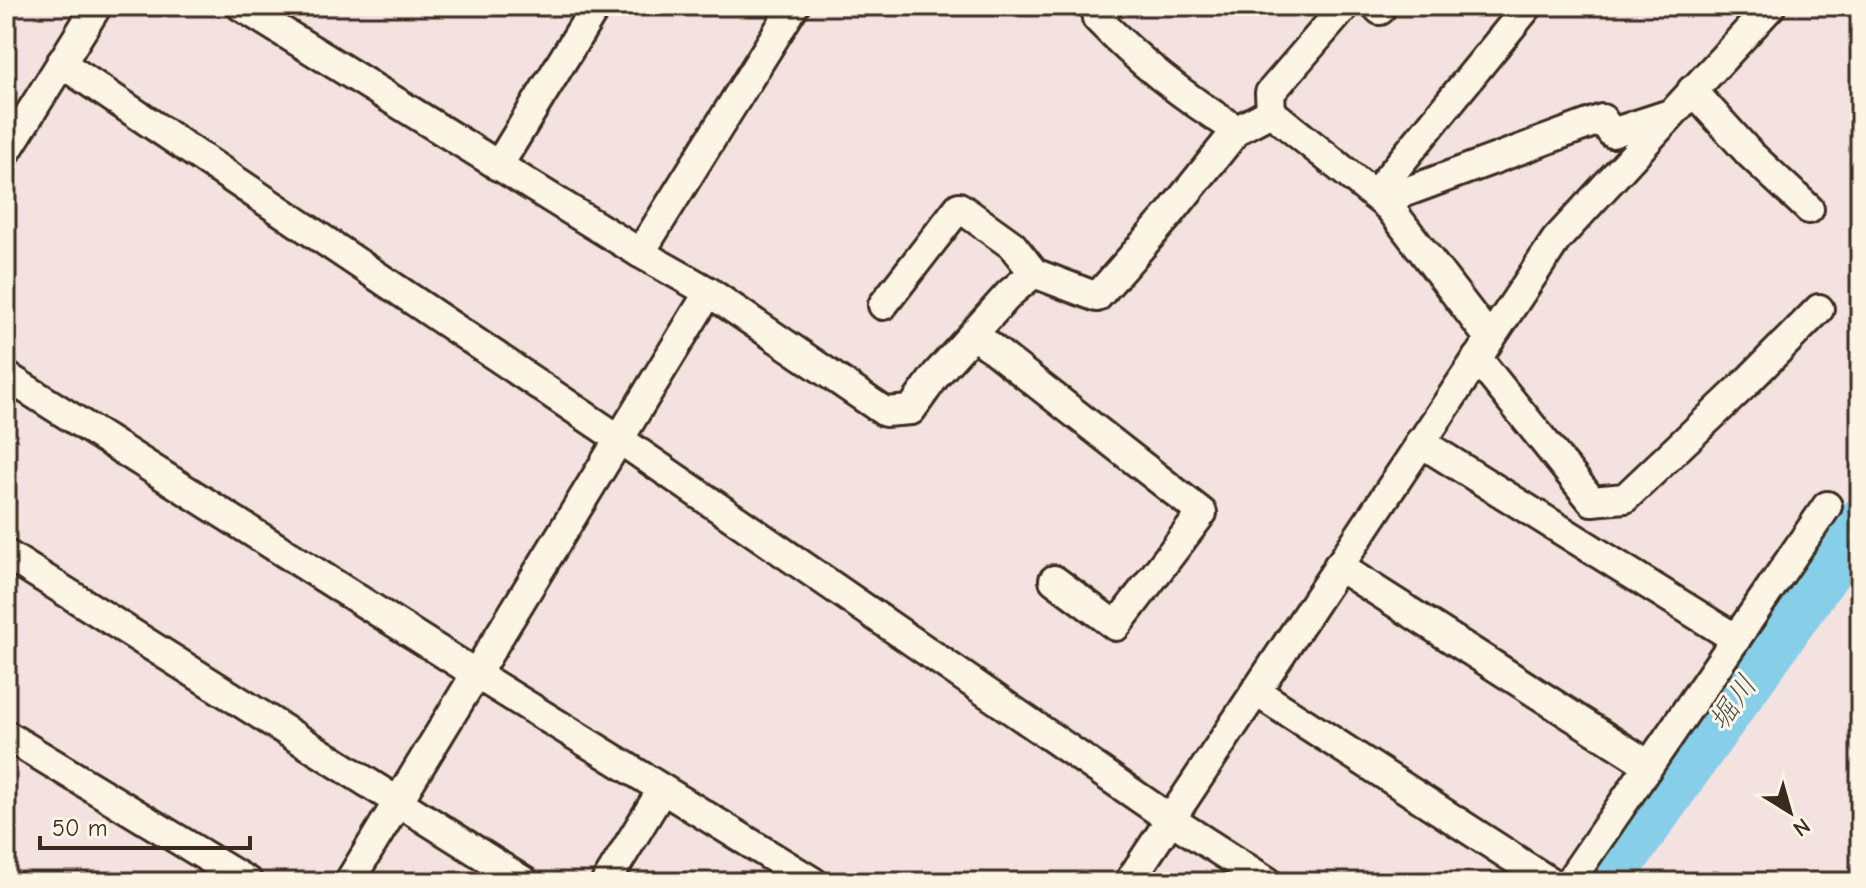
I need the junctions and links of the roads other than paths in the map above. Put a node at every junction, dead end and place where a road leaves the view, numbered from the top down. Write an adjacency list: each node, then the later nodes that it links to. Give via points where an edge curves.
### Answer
1 (97, 6): 9 (street)
2 (241, 6): 15 (street)
3 (596, 6): 15 (street)
4 (794, 6): 18 (street)
5 (1108, 6): 13 (street, via 1097,18 1134,56)
6 (1345, 6): 11 (street, via 1270,93)
7 (1528, 6): 16 (street)
8 (1771, 6): 10 (street)
9 (61, 63): 14 (street); 26 (street)
10 (1692, 90): 12 (street); 17 (street)
11 (1271, 112): 13 (street); 16 (street)
12 (1670, 114): 16 (street, via 1612,133 1602,119); 24 (street, via 1556,240)
13 (1237, 130): 19 (street, via 1097,297)
14 (6, 152)
15 (498, 166): 18 (street)
16 (1382, 201): 24 (street)
17 (1809, 209)
18 (640, 253): 20 (street)
19 (1034, 273): 21 (street, via 1012,245 959,207); 23 (street)
20 (709, 292): 23 (street, via 885,412 911,410); 26 (street)
21 (883, 305)
22 (1819, 309): 24 (street, via 1625,498 1592,501)
23 (975, 335): 31 (street, via 1202,513 1116,626)
24 (1484, 349): 27 (street)
25 (6, 376): 33 (street)
26 (619, 439): 33 (street); 39 (street)
27 (1420, 442): 30 (street); 32 (street)
28 (1827, 506): 32 (street)
29 (6, 554): 38 (street)
30 (1338, 566): 34 (street); 36 (street)
31 (1054, 580)
32 (1736, 639): 36 (street)
33 (476, 674): 37 (street); 38 (street)
34 (1255, 691): 39 (street); 47 (street)
35 (6, 735): 40 (street)
36 (1649, 765): 48 (street)
37 (662, 790): 43 (street); 44 (street)
38 (397, 803): 41 (street); 42 (street)
39 (1170, 819): 45 (street); 46 (street)
40 (248, 882)
41 (349, 882)
42 (525, 882)
43 (606, 882)
44 (813, 882)
45 (1129, 882)
46 (1268, 882)
47 (1550, 882)
48 (1569, 882)

